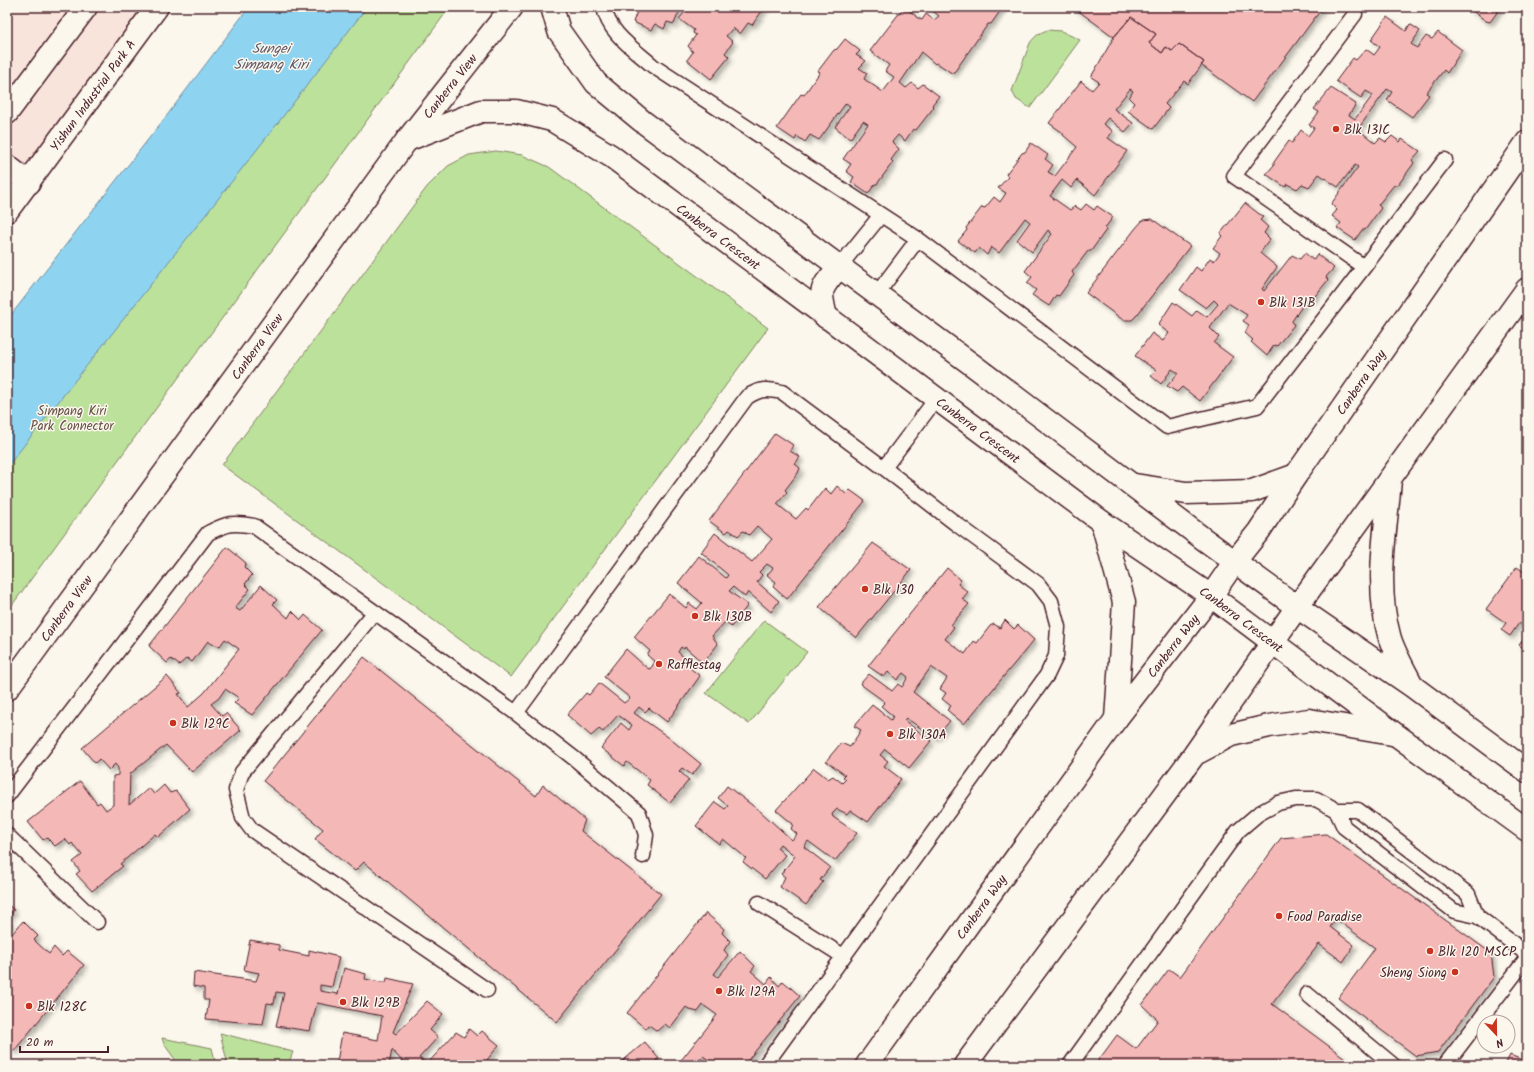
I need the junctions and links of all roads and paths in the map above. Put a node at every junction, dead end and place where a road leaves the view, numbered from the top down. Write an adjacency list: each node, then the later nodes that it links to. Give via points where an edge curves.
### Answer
1 (86, 7): 7 (street)
2 (157, 7): 12 (street, Yishun Industrial Park A)
3 (512, 7): 8 (street, Canberra View)
4 (552, 7): 16 (street, via 559,31 596,83 642,121)
5 (604, 7): 14 (lane, via 610,24 618,35 653,66)
6 (1355, 14): 17 (lane, via 1234,176)
7 (7, 113)
8 (407, 140): 20 (street, Canberra Crescent, via 481,111 516,112 552,120 611,156); 33 (street, Canberra View)
9 (1527, 142): 23 (street, Canberra Way)
10 (1445, 160): 17 (lane)
11 (7, 166): 12 (street)
12 (29, 183): 13 (street, Yishun Industrial Park A)
13 (7, 211)
14 (881, 215): 15 (lane); 16 (lane)
15 (918, 239): 17 (lane, via 1167,426 1257,406); 19 (lane)
16 (839, 267): 19 (street); 20 (street, via 824,285 821,296)
17 (1364, 267)
18 (1527, 289): 24 (street)
19 (876, 294): 25 (street)
20 (826, 318): 21 (street, Canberra Crescent)
21 (936, 399): 22 (lane); 26 (street, Canberra Crescent)
22 (884, 468): 34 (lane, via 782,392 757,390 747,397); 48 (lane, via 1038,584 1051,601 1058,634 1056,656 1046,675)
23 (1296, 475): 25 (street, via 1252,491 1186,493); 27 (street, Canberra Way)
24 (1390, 480): 29 (street); 32 (street, via 1382,573 1383,601 1389,636)
25 (1132, 484): 27 (street)
26 (1102, 522): 28 (street, Canberra Crescent); 35 (street, via 1124,602)
27 (1235, 562): 28 (street, Canberra Way); 29 (street)
28 (1212, 596): 31 (street, Canberra Crescent); 35 (street, Canberra Way)
29 (1297, 607): 31 (street); 32 (street)
30 (375, 612): 34 (lane); 39 (lane, via 254,526 237,522 208,533); 50 (lane, via 242,772 236,790 244,818 252,830)
31 (1272, 643): 36 (street, Canberra Crescent); 37 (street)
32 (1412, 686): 38 (street)
33 (7, 689)
34 (516, 713): 43 (lane, via 639,813 646,835)
35 (1116, 719): 53 (street, Canberra Way)
36 (1395, 734): 37 (street, via 1309,720 1230,735); 41 (street, Canberra Crescent)
37 (1194, 755): 54 (street)
38 (1527, 771)
39 (7, 796)
40 (1336, 810): 45 (lane, via 1344,827 1454,911); 45 (lane, via 1358,810 1468,894); 55 (lane, via 1316,799 1296,799 1278,803 1258,814 1238,831)
41 (1527, 830)
42 (7, 836): 46 (lane)
43 (643, 856)
44 (759, 903): 48 (lane)
45 (1477, 916): 47 (lane)
46 (97, 922)
47 (1527, 954)
48 (842, 956): 52 (lane)
49 (1527, 958): 57 (lane)
50 (487, 990)
51 (1307, 994): 56 (lane)
52 (765, 1065)
53 (867, 1065)
54 (965, 1065)
55 (1070, 1065)
56 (1393, 1065)
57 (1445, 1065)

